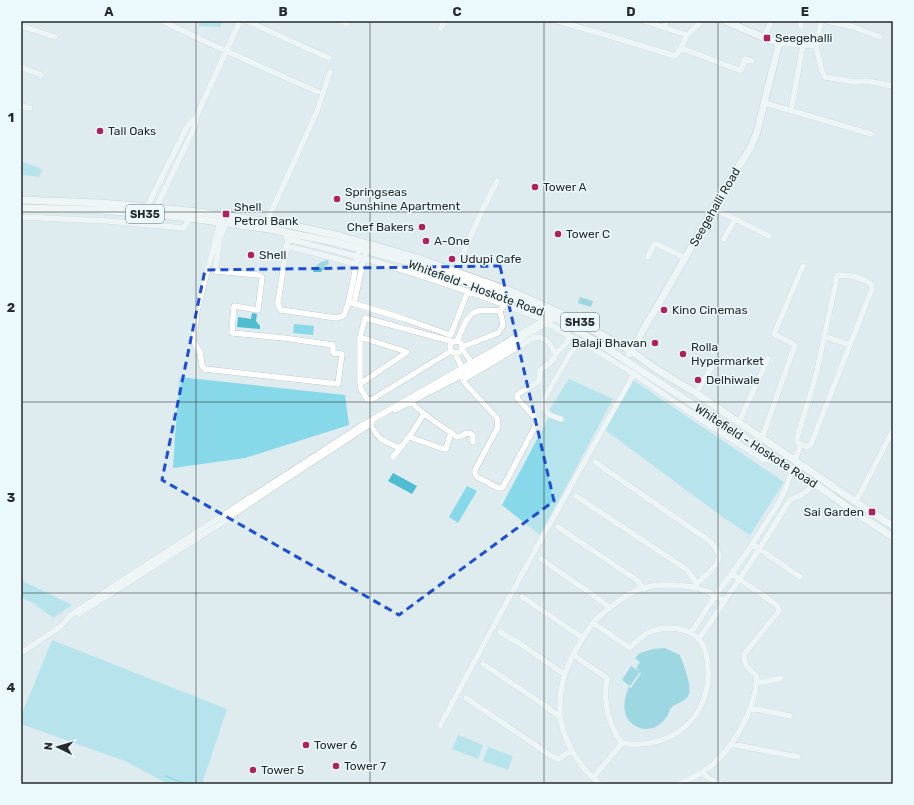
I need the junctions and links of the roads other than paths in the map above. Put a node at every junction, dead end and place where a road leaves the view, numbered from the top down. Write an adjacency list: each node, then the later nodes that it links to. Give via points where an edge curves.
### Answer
1 (162, 21): 24 (street)
2 (240, 21): 24 (street)
3 (247, 21): 25 (street)
4 (445, 21): 14 (street)
5 (557, 21): 23 (street, via 675,56)
6 (644, 21): 15 (street)
7 (666, 21): 15 (street)
8 (702, 21): 16 (street)
9 (726, 21): 19 (main road)
10 (771, 21): 19 (street)
11 (821, 21): 22 (street)
12 (827, 21): 18 (street, via 854,27)
13 (21, 26): 17 (street)
14 (441, 28)
15 (664, 28): 16 (street)
16 (687, 35): 23 (street)
17 (55, 36)
18 (880, 37)
19 (764, 38): 20 (main road)
20 (778, 43): 21 (street); 32 (main road, Seegehalli Road)
21 (803, 45): 22 (street); 35 (street)
22 (816, 46): 30 (street, via 825,77)
23 (681, 48): 26 (street, via 739,70 745,59)
24 (226, 51): 31 (street); 36 (street)
25 (329, 58)
26 (752, 61)
27 (21, 67): 29 (street)
28 (330, 72): 48 (street, via 318,109)
29 (41, 75)
30 (893, 86)
31 (318, 92)
32 (765, 103): 35 (street); 44 (main road, Seegehalli Road, via 751,147)
33 (21, 106): 34 (street)
34 (30, 108)
35 (791, 111): 37 (street)
36 (197, 115): 41 (street, via 188,125); 43 (street, via 194,128)
37 (871, 134)
38 (498, 181): 60 (street)
39 (21, 200): 40 (main road, Whitefield - Hoskote Road / SH35)
40 (74, 206): 41 (main road, Whitefield - Hoskote Road / SH35); 42 (main road, Whitefield - Hoskote Road / SH35); 46 (main road, Whitefield - Hoskote Road / SH35)
41 (148, 207): 43 (main road, Whitefield - Hoskote Road / SH35)
42 (21, 208)
43 (156, 208): 48 (main road, Whitefield - Hoskote Road / SH35)
44 (714, 209): 47 (street); 57 (main road, Seegehalli Road)
45 (21, 217): 46 (street, via 184,228)
46 (190, 218): 49 (main road, Whitefield - Hoskote Road / SH35)
47 (735, 219): 51 (street); 52 (street)
48 (267, 221): 60 (main road, Whitefield - Hoskote Road / SH35, via 340,236)
49 (223, 222): 49 (street, via 197,311 194,342 200,352 203,367 338,384 342,354 333,354 334,345 232,333 234,306 258,310 262,276 215,271); 50 (main road, Whitefield - Hoskote Road / SH35, via 261,227)
50 (287, 236): 53 (street); 54 (main road, Whitefield - Hoskote Road / SH35); 56 (street)
51 (769, 236)
52 (724, 239)
53 (286, 246): 58 (street); 62 (street, via 278,302 281,310 336,318 345,314)
54 (363, 250): 56 (street); 65 (main road, Whitefield - Hoskote Road / SH35, via 455,278)
55 (648, 257): 57 (street, via 654,244 657,244)
56 (361, 258): 58 (street); 61 (street)
57 (685, 258): 74 (main road, Seegehalli Road)
58 (359, 265): 62 (street)
59 (803, 266): 94 (street, via 774,334 795,345)
60 (455, 271): 65 (main road, Whitefield - Hoskote Road / SH35, via 513,292)
61 (468, 291): 62 (street, via 450,335); 63 (street)
62 (351, 303)
63 (506, 304): 64 (street); 66 (street)
64 (500, 311): 70 (street, via 475,312 468,319); 73 (street, via 503,324 498,333)
65 (555, 314): 66 (street); 74 (main road, Whitefield - Hoskote Road / SH35, via 588,326); 78 (main road, Whitefield - Hoskote Road / SH35)
66 (546, 321): 67 (street); 79 (street); 83 (street)
67 (569, 336): 71 (street); 76 (street)
68 (824, 336): 72 (street); 72 (street, via 838,275 866,281 871,284 872,289); 96 (street, via 816,375 797,438 797,442)
69 (360, 337): 70 (street, via 365,318); 84 (street); 84 (street, via 406,352)
70 (456, 342): 73 (street, via 461,344); 75 (street, via 451,344 450,349)
71 (580, 342): 82 (street); 88 (street, via 570,354 543,401 544,409 550,415)
72 (850, 345): 96 (street, via 811,444 807,447)
73 (462, 348): 75 (street, via 458,353); 79 (street)
74 (631, 351): 78 (main road, Seegehalli Road); 85 (main road, Whitefield - Hoskote Road / SH35)
75 (453, 352): 81 (street); 84 (street, via 371,400 367,399)
76 (556, 354): 83 (street, via 548,340 535,337); 83 (street, via 550,363 540,370 539,381 517,396 537,421 501,488 475,474 498,427 498,422)
77 (768, 358): 90 (street)
78 (626, 360): 100 (main road, Whitefield - Hoskote Road / SH35)
79 (472, 363): 81 (street)
80 (714, 363): 85 (street)
81 (462, 368): 86 (street)
82 (634, 374): 100 (street, via 762,459); 136 (street)
83 (462, 378): 86 (street)
84 (360, 384)
85 (696, 393): 90 (main road, Whitefield - Hoskote Road / SH35)
86 (409, 400): 87 (street); 89 (street)
87 (424, 414): 92 (street); 93 (street)
88 (561, 419)
89 (370, 422): 97 (street, via 378,437); 126 (street, via 213,528 68,619)
90 (739, 422): 94 (main road, Whitefield - Hoskote Road / SH35)
91 (893, 430): 105 (street)
92 (451, 432): 93 (street, via 444,450); 95 (street, via 458,437 466,433 473,435)
93 (409, 437): 97 (street)
94 (762, 438): 99 (main road, Whitefield - Hoskote Road / SH35)
95 (474, 442)
96 (801, 444): 99 (street)
97 (400, 448): 98 (street)
98 (393, 457)
99 (795, 460): 105 (main road, Whitefield - Hoskote Road / SH35)
100 (779, 461): 102 (main road, Whitefield - Hoskote Road / SH35)
101 (595, 462): 115 (street, via 711,542 719,554 718,561)
102 (792, 469): 103 (main road, Whitefield - Hoskote Road / SH35); 109 (street, via 779,502)
103 (815, 484): 108 (main road, Whitefield - Hoskote Road / SH35); 110 (street, via 790,500)
104 (576, 496): 115 (street, via 686,569)
105 (855, 502): 106 (main road, Whitefield - Hoskote Road / SH35)
106 (893, 526)
107 (558, 527): 116 (street, via 638,581)
108 (893, 537)
109 (752, 544): 110 (street); 112 (street)
110 (759, 549): 113 (street); 114 (street)
111 (541, 560): 120 (street)
112 (732, 574): 114 (street); 117 (street)
113 (800, 577)
114 (739, 579): 119 (street); 131 (street, via 779,609 745,653 745,664 758,676)
115 (695, 585): 116 (street, via 659,585); 117 (street)
116 (644, 588): 120 (street)
117 (715, 596): 119 (street); 123 (street)
118 (522, 597): 124 (street)
119 (724, 601): 125 (street)
120 (610, 608): 121 (street)
121 (593, 623): 123 (street, via 630,648 644,635 655,630 674,628); 124 (street)
122 (500, 632): 129 (street)
123 (691, 634): 125 (street)
124 (583, 638): 127 (street)
125 (699, 639): 137 (street, via 707,660 708,682 705,696 694,716 679,732 659,742)
126 (21, 653)
127 (573, 654): 129 (street); 137 (street, via 607,678 605,701 608,716)
128 (483, 664): 135 (street)
129 (564, 674): 135 (street)
130 (781, 678): 131 (street)
131 (757, 682): 133 (street)
132 (466, 698): 139 (street, via 552,757 559,759)
133 (751, 708): 134 (street); 138 (street)
134 (790, 716)
135 (560, 717): 139 (street)
136 (440, 726)
137 (622, 743): 142 (street)
138 (731, 744): 140 (street); 141 (street)
139 (572, 750): 142 (street, via 580,764)
140 (798, 757)
141 (702, 773): 144 (street); 145 (street)
142 (594, 778): 143 (street)
143 (600, 784)
144 (678, 784)
145 (722, 784)

